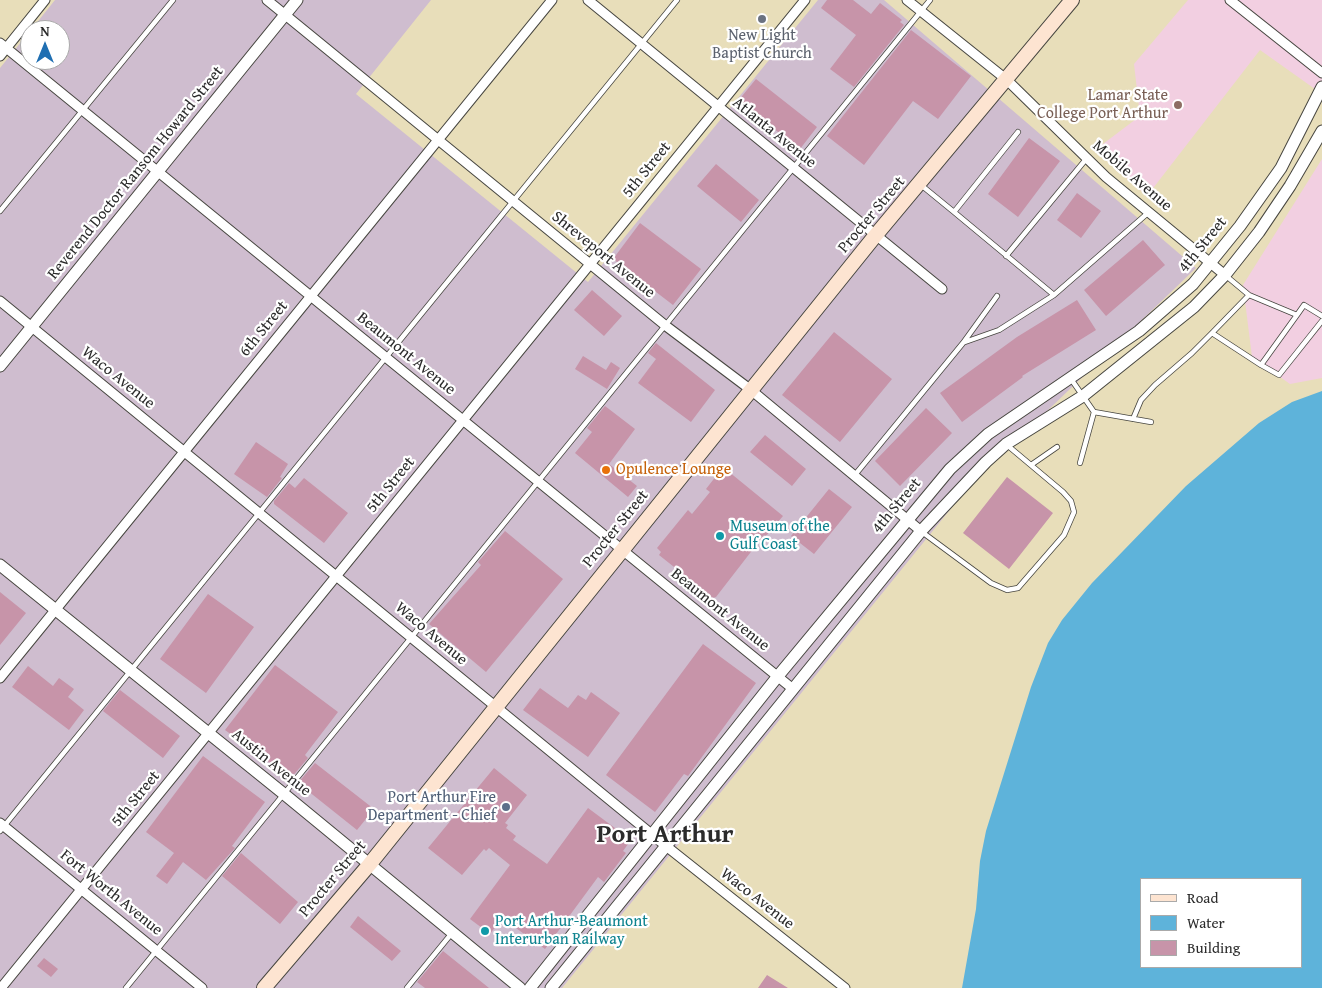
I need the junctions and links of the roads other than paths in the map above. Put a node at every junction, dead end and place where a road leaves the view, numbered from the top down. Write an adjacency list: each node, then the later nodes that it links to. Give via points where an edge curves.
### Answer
1 (45, 0): 16 (street)
2 (173, 0): 21 (lane)
3 (267, 0): 14 (street, Shreveport Avenue)
4 (297, 0): 14 (street, Reverend Doctor Ransom Howard Street)
5 (552, 0): 24 (street, 6th Street)
6 (588, 0): 15 (street, Atlanta Avenue)
7 (677, 0): 15 (lane)
8 (804, 0): 20 (street, 5th Street)
9 (907, 0): 13 (street, Mobile Avenue)
10 (930, 0): 13 (lane)
11 (1072, 0): 18 (main road, Procter Street)
12 (1230, 0): 17 (street)
13 (920, 11): 18 (street, Mobile Avenue); 26 (lane)
14 (285, 15): 24 (street, Shreveport Avenue); 27 (street, Reverend Doctor Ransom Howard Street)
15 (642, 44): 20 (street, Atlanta Avenue); 29 (lane)
16 (2, 49): 21 (street, Beaumont Avenue)
17 (1322, 72)
18 (1007, 80): 25 (street, Mobile Avenue); 28 (main road, Procter Street)
19 (1322, 88): 35 (street, 4th Street, via 1281,168)
20 (718, 107): 26 (street, Atlanta Avenue); 36 (street, 5th Street)
21 (82, 110): 27 (street, Beaumont Avenue); 30 (lane)
22 (1322, 131): 37 (street, via 1290,186)
23 (1018, 132): 31 (lane)
24 (439, 139): 29 (street, Shreveport Avenue); 41 (street, 6th Street)
25 (1087, 158): 32 (street, Mobile Avenue); 34 (lane)
26 (793, 167): 33 (street, Atlanta Avenue); 47 (lane)
27 (157, 172): 41 (street, Beaumont Avenue); 48 (street, Reverend Doctor Ransom Howard Street)
28 (920, 184): 31 (lane); 33 (main road, Procter Street)
29 (514, 201): 36 (street, Shreveport Avenue); 51 (lane)
30 (0, 211)
31 (954, 212): 34 (lane)
32 (1149, 212): 35 (street, Mobile Avenue); 39 (lane)
33 (875, 236): 38 (street, Atlanta Avenue); 55 (main road, Procter Street)
34 (1006, 256): 39 (lane)
35 (1210, 263): 37 (street, Mobile Avenue); 54 (street, 4th Street, via 1193,284 1139,331)
36 (590, 264): 47 (street, Shreveport Avenue); 59 (street, 5th Street)
37 (1225, 275): 40 (lane); 56 (street, via 1194,307)
38 (942, 289)
39 (1054, 295): 50 (lane, via 999,330)
40 (1249, 295): 44 (lane); 49 (lane)
41 (311, 296): 51 (street, Beaumont Avenue); 63 (street, 6th Street)
42 (997, 296): 50 (lane)
43 (0, 301): 48 (street, Waco Avenue)
44 (1297, 314): 45 (lane, via 1304,305); 52 (lane)
45 (1322, 316)
46 (1322, 321): 52 (lane, via 1279,376)
47 (666, 326): 55 (street, Shreveport Avenue); 67 (lane)
48 (32, 327): 53 (street, Reverend Doctor Ransom Howard Street); 63 (street, Waco Avenue)
49 (1212, 333): 52 (lane); 58 (lane, via 1141,400)
50 (963, 342): 66 (lane)
51 (387, 358): 59 (street, Beaumont Avenue); 68 (lane)
52 (1261, 365)
53 (0, 366)
54 (1071, 379): 56 (lane); 69 (street, 4th Street, via 988,434 950,469)
55 (751, 390): 66 (street, Shreveport Avenue); 71 (main road, Procter Street)
56 (1083, 396): 57 (lane); 61 (street)
57 (1094, 412): 58 (lane); 64 (lane)
58 (1133, 418): 60 (lane)
59 (463, 420): 67 (street, Beaumont Avenue); 73 (street, 5th Street)
60 (1151, 422)
61 (1006, 444): 65 (lane); 70 (street)
62 (1057, 448): 65 (lane)
63 (184, 452): 68 (street, Waco Avenue); 74 (street, 6th Street)
64 (1080, 463)
65 (1031, 465): 70 (lane, via 1071,501 1074,512 1064,535 1018,588 1007,590 991,583)
66 (854, 476): 69 (street, Shreveport Avenue)
67 (539, 482): 71 (street, Beaumont Avenue); 75 (lane)
68 (260, 514): 73 (street, Waco Avenue); 76 (lane)
69 (906, 520): 70 (street, Shreveport Avenue); 77 (street, 4th Street)
70 (921, 531): 79 (street)
71 (622, 550): 77 (street, Beaumont Avenue); 80 (main road, Procter Street)
72 (0, 565): 74 (street, Austin Avenue)
73 (337, 576): 75 (street, Waco Avenue); 81 (street, 5th Street)
74 (55, 610): 76 (street, Austin Avenue); 78 (street, 6th Street)
75 (412, 636): 80 (street, Waco Avenue); 82 (lane)
76 (131, 671): 81 (street, Austin Avenue); 83 (lane)
77 (778, 676): 79 (street, Beaumont Avenue); 84 (street, 4th Street)
78 (0, 678)
79 (793, 689): 85 (street)
80 (495, 706): 84 (street, Waco Avenue); 86 (main road, Procter Street)
81 (209, 733): 82 (street, Austin Avenue); 87 (street, 5th Street)
82 (284, 794): 86 (street, Austin Avenue); 89 (lane)
83 (1, 827): 87 (street, Fort Worth Avenue)
84 (653, 835): 85 (street, Waco Avenue); 96 (street, 4th Street)
85 (666, 846): 97 (street); 98 (street, Waco Avenue)
86 (369, 865): 88 (street, Austin Avenue); 93 (main road, Procter Street)
87 (82, 889): 89 (street, Fort Worth Avenue); 90 (street, 5th Street)
88 (452, 932): 94 (lane); 95 (street, Austin Avenue)
89 (157, 950): 91 (lane); 92 (street, Fort Worth Avenue)
90 (1, 988)
91 (126, 988)
92 (202, 988)
93 (264, 988)
94 (407, 988)
95 (520, 988)
96 (530, 988)
97 (551, 988)
98 (845, 988)

